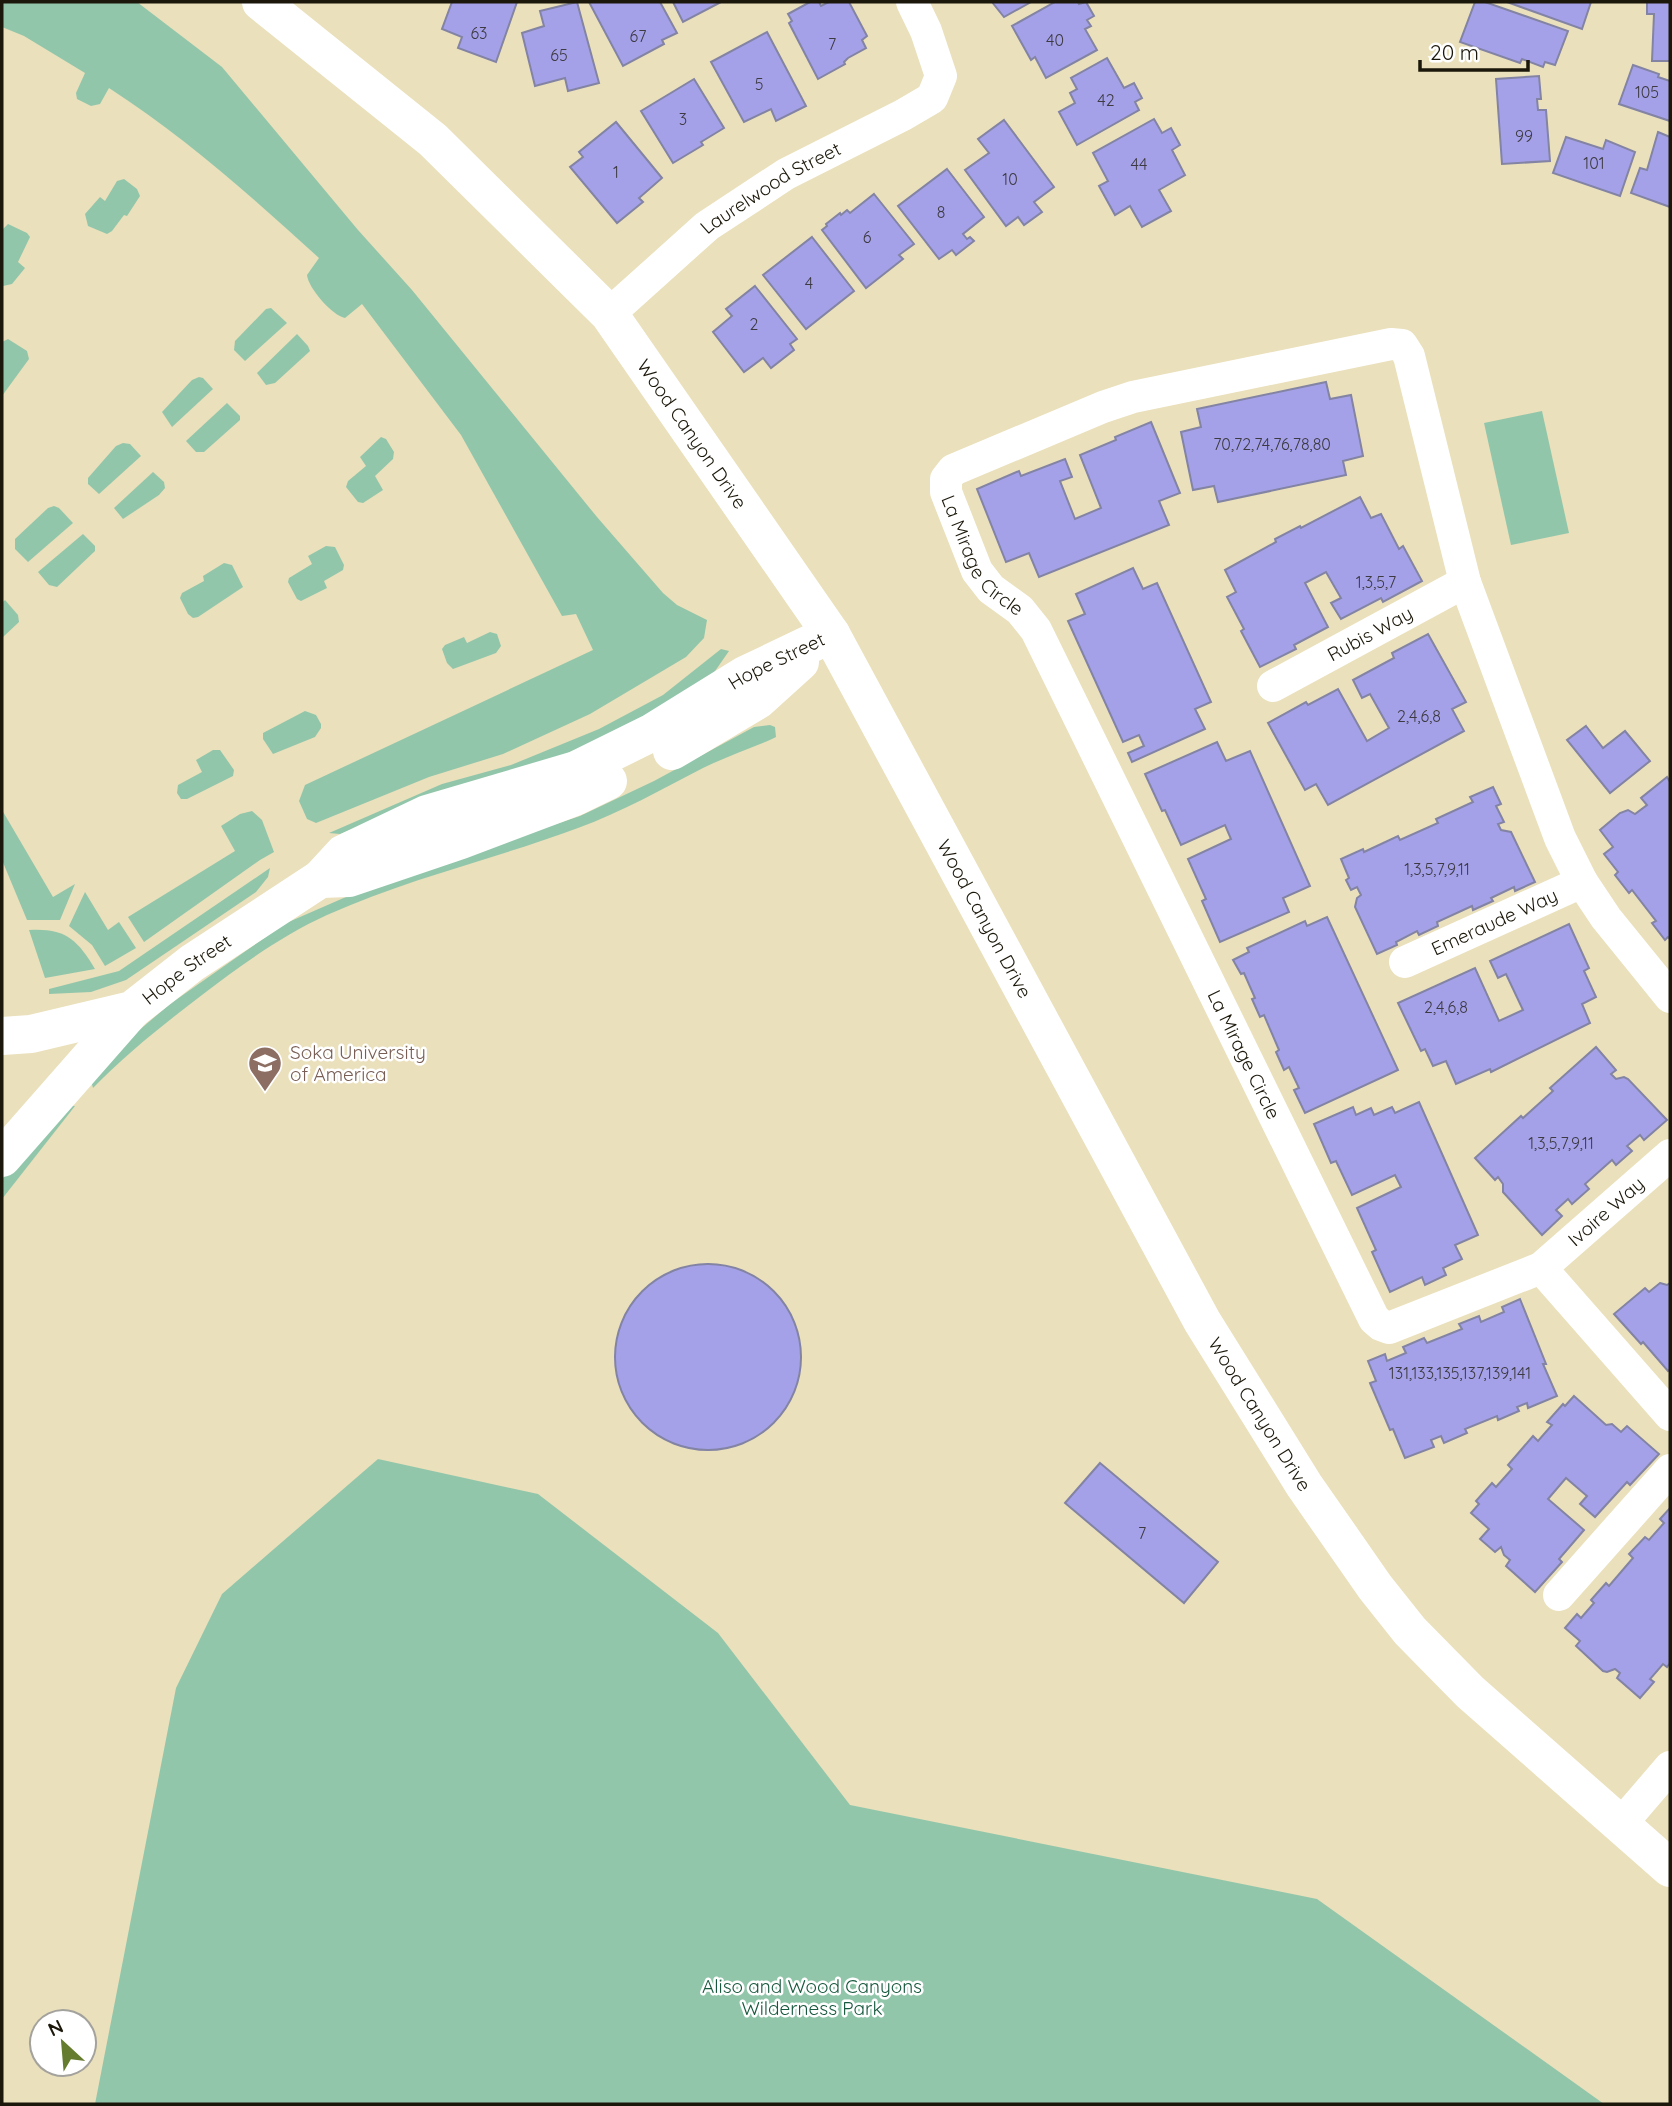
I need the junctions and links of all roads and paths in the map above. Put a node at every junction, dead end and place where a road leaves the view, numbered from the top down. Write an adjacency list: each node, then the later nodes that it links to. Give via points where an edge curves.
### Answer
1 (261, 2): 3 (main road, Wood Canyon Drive, via 433,140)
2 (912, 2): 3 (street, Laurelwood Street, via 941,76 932,98 786,174 707,226)
3 (609, 314): 5 (main road, Wood Canyon Drive)
4 (1465, 582): 6 (street, Rubis Way); 7 (street, La Mirage Circle, via 1560,838); 14 (street, La Mirage Circle, via 1409,356 1402,345 1133,397 953,470 946,479 946,492 977,571 1036,630 1374,1319 1389,1328)
5 (831, 634): 10 (main road, Hope Street, via 758,700 670,752 575,797 461,841 349,878 320,878 192,963); 19 (main road, Wood Canyon Drive, via 1202,1321 1304,1485 1410,1631 1470,1692)
6 (1273, 686)
7 (1583, 882): 8 (street, Emeraude Way); 9 (street, La Mirage Circle)
8 (1405, 962)
9 (1670, 998)
10 (132, 1010): 11 (main road, Hope Street, via 31,1034); 13 (main road)
11 (2, 1036)
12 (1670, 1154): 14 (street, Ivoire Way)
13 (2, 1158)
14 (1541, 1268): 15 (street)
15 (1670, 1415)
16 (1670, 1470): 17 (street)
17 (1559, 1595)
18 (1670, 1767): 19 (street)
19 (1620, 1824): 20 (main road, Wood Canyon Drive)
20 (1670, 1868)

